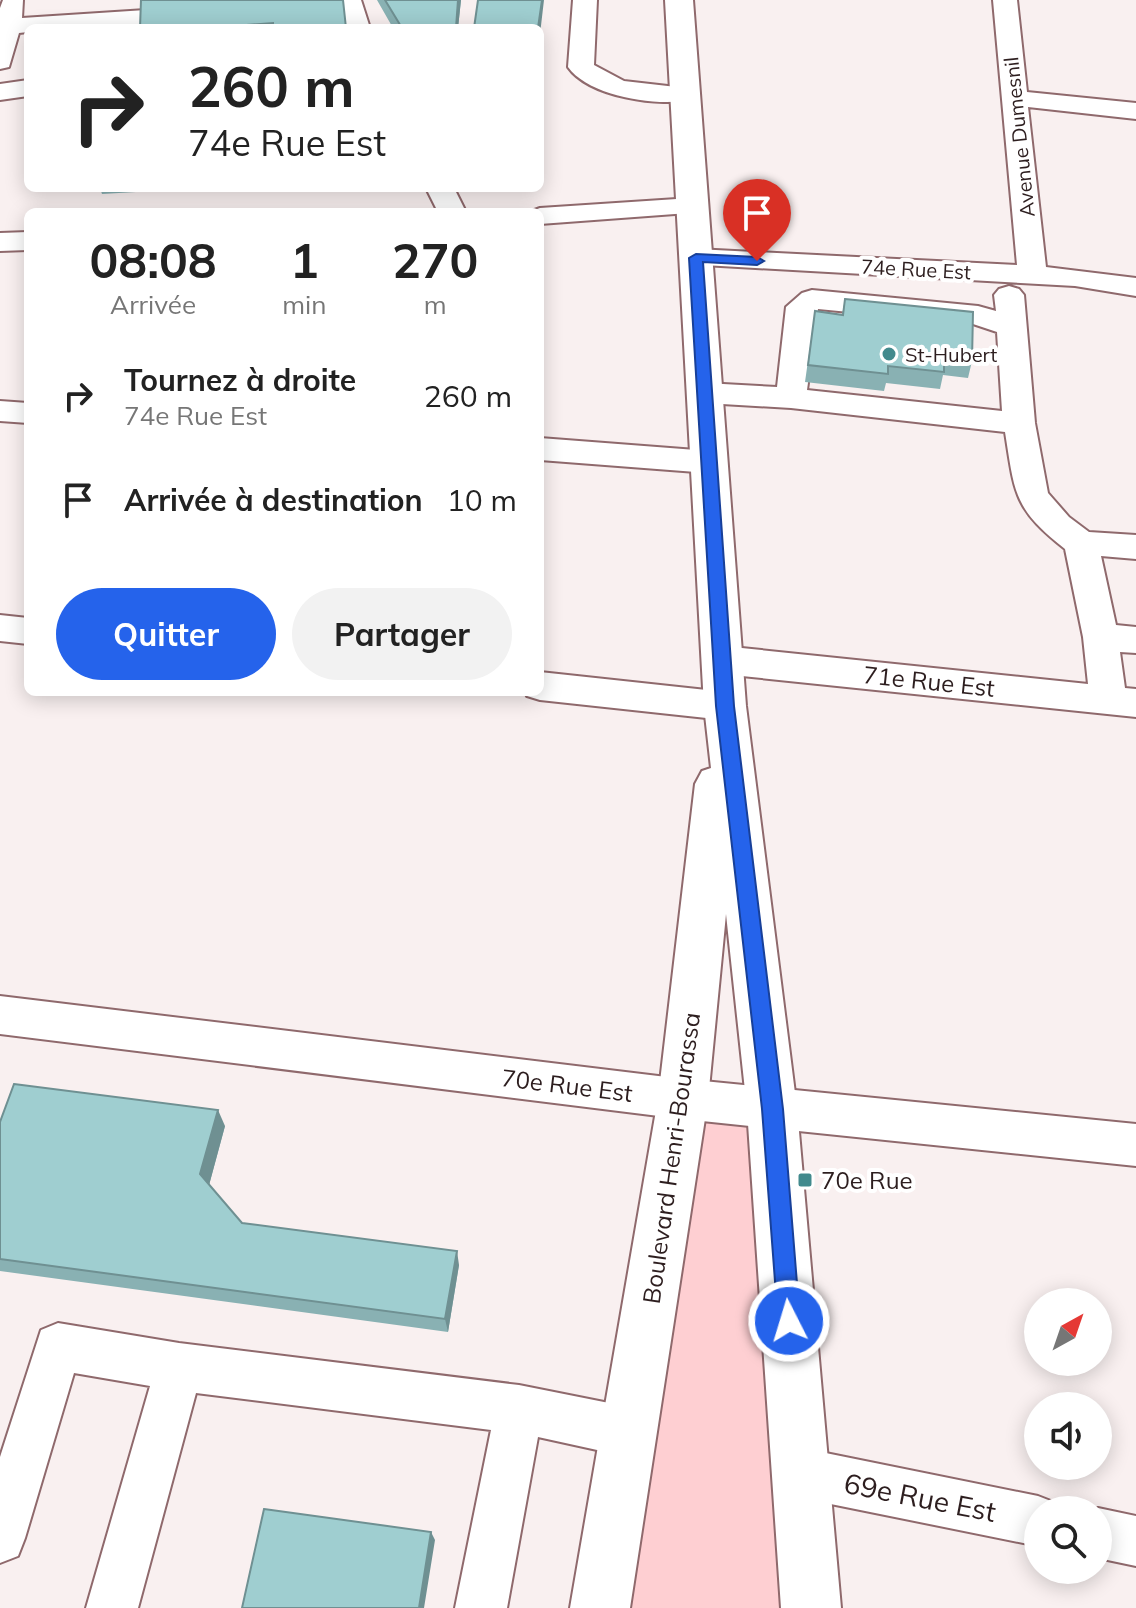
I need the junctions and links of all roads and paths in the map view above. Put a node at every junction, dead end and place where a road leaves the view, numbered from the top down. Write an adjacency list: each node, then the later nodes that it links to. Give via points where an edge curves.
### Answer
1 (14, 0): 10 (street)
2 (585, 0): 14 (street, via 581,67 594,80 623,90)
3 (679, 0): 14 (main road, Boulevard Henri-Bourassa)
4 (1005, 0): 15 (street, Avenue Dumesnil)
5 (349, 1): 6 (street); 9 (street)
6 (318, 5)
7 (90, 13): 8 (street); 10 (street)
8 (208, 13)
9 (357, 24)
10 (8, 26): 11 (street)
11 (0, 62)
12 (24, 89): 13 (street)
13 (0, 92)
14 (685, 94): 17 (main road, Boulevard Henri-Bourassa)
15 (1015, 98): 16 (street); 23 (street, Avenue Dumesnil)
16 (1136, 111)
17 (692, 206): 18 (street); 21 (main road, Boulevard Henri-Bourassa)
18 (544, 216)
19 (24, 241): 20 (street)
20 (0, 242)
21 (696, 258): 22 (street, 74e Rue Est); 27 (main road, Boulevard Henri-Bourassa)
22 (818, 264): 23 (street, 74e Rue Est); 25 (street)
23 (1020, 274): 24 (street, 74e Rue Est); 26 (street, Avenue Dumesnil)
24 (1136, 287)
25 (826, 300): 26 (street, via 854,313); 28 (street, via 801,307)
26 (1006, 324): 31 (street, Avenue Dumesnil)
27 (705, 393): 28 (street); 33 (main road, Boulevard Henri-Bourassa)
28 (791, 398): 31 (street)
29 (0, 411): 30 (street)
30 (24, 413)
31 (1019, 423): 34 (street, Avenue Dumesnil, via 1032,497)
32 (544, 449): 33 (street)
33 (709, 462): 39 (main road, Boulevard Henri-Bourassa)
34 (1081, 543): 35 (street); 38 (street)
35 (1136, 547)
36 (0, 628): 37 (street)
37 (24, 631)
38 (1119, 638): 41 (street)
39 (723, 683): 40 (street, 71e Rue Est); 41 (street, 71e Rue Est); 43 (main road, Boulevard Henri-Bourassa); 44 (main road, Boulevard Henri-Bourassa)
40 (544, 686)
41 (1122, 701)
42 (0, 1015): 43 (street, 70e Rue Est)
43 (683, 1099): 44 (street, 70e Rue Est); 48 (main road, Boulevard Henri-Bourassa)
44 (772, 1109): 45 (street, 70e Rue Est); 49 (main road, Boulevard Henri-Bourassa)
45 (1136, 1145)
46 (179, 1367): 47 (street); 52 (street, via 58,1347); 54 (street)
47 (519, 1409): 48 (street); 55 (street)
48 (629, 1432): 56 (main road, Boulevard Henri-Bourassa)
49 (801, 1473): 50 (street, 69e Rue Est); 57 (main road, Boulevard Henri-Bourassa)
50 (1024, 1518)
51 (1112, 1536): 53 (street)
52 (0, 1538)
53 (1136, 1541)
54 (112, 1608)
55 (481, 1608)
56 (600, 1608)
57 (811, 1608)

